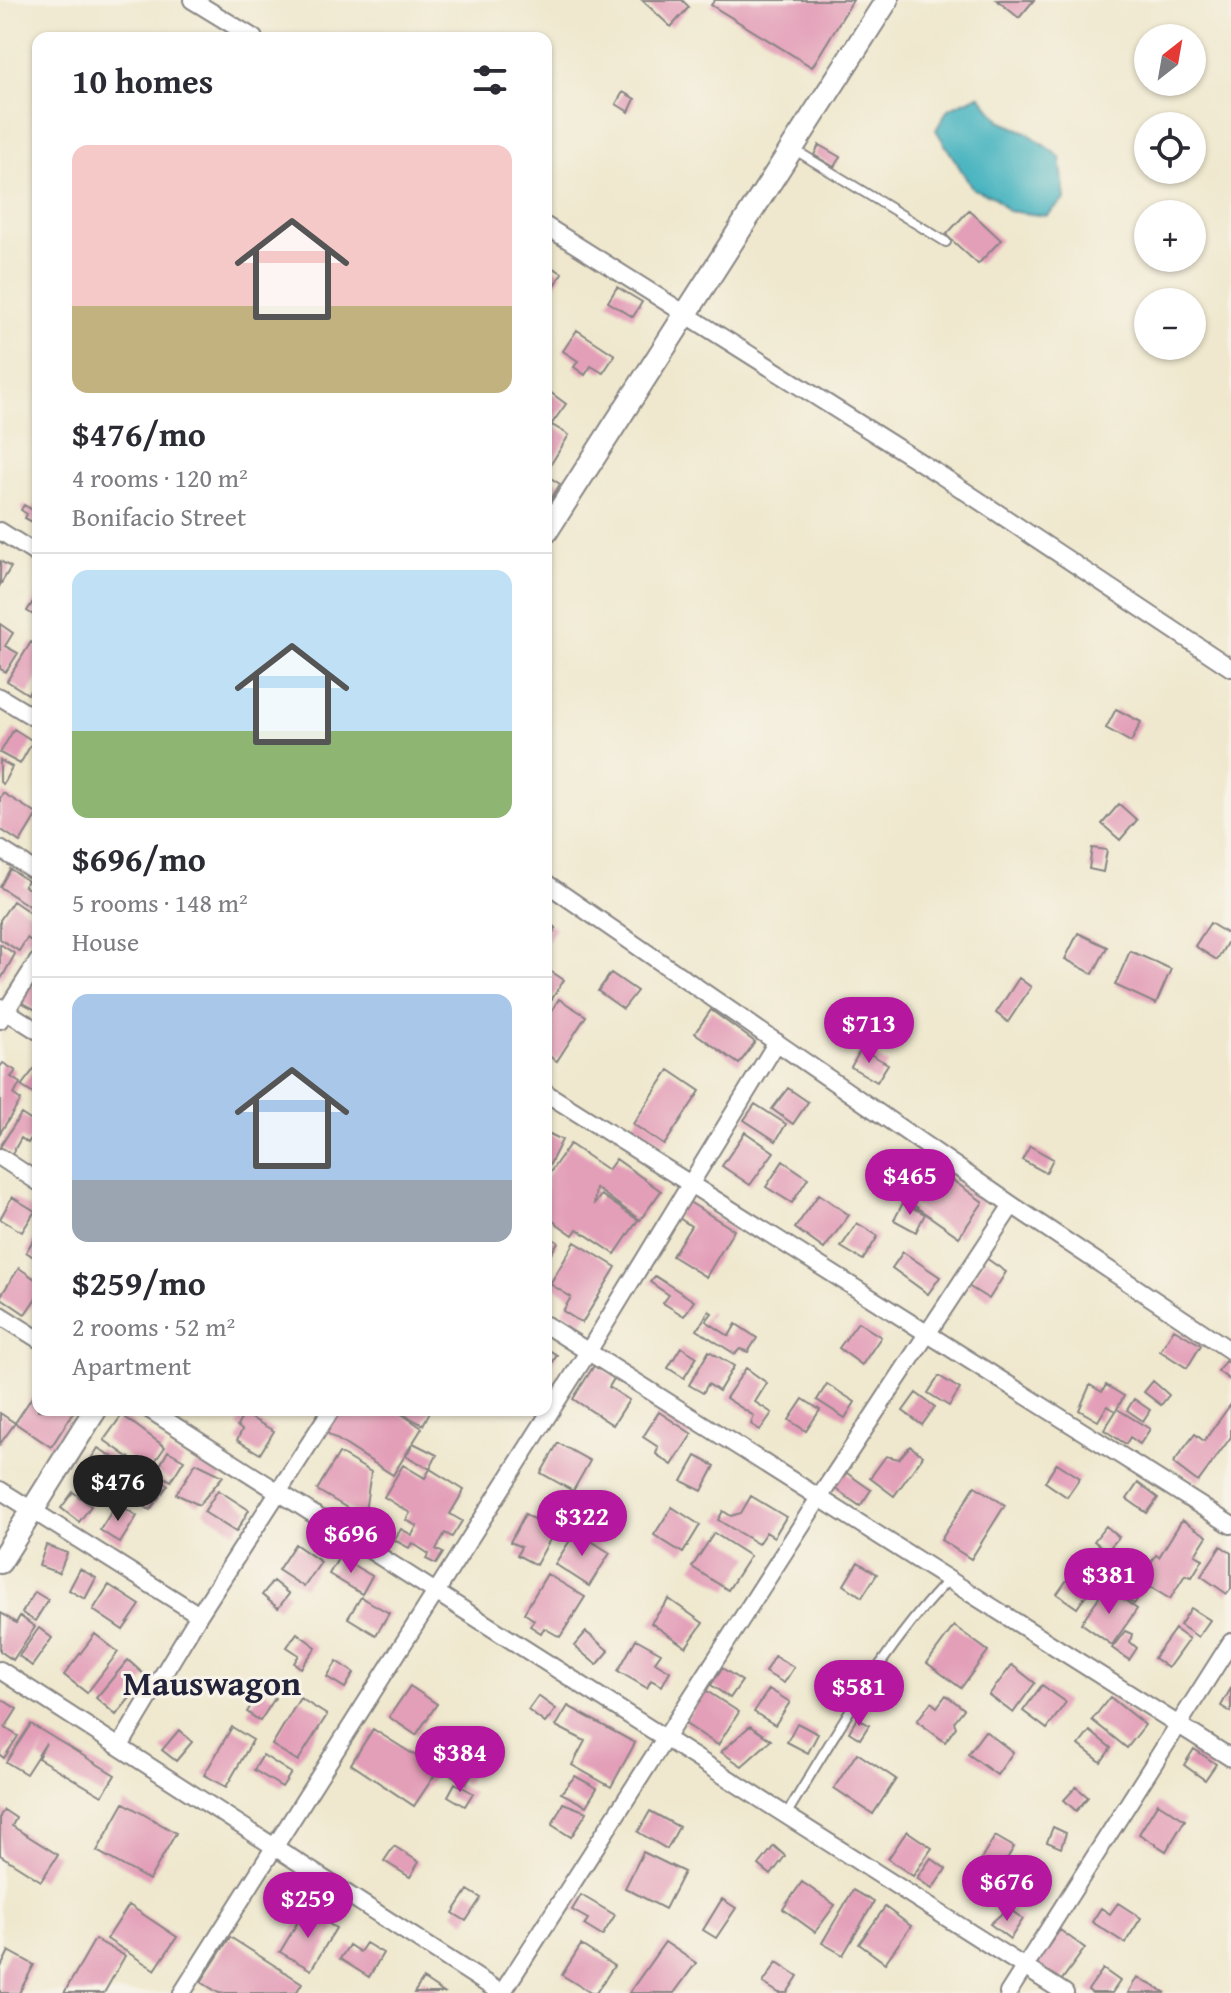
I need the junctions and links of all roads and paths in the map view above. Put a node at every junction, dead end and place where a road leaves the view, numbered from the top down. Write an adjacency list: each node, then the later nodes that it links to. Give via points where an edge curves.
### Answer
1 (192, 0): 3 (street)
2 (887, 0): 4 (street)
3 (244, 32)
4 (790, 148): 6 (lane); 7 (street)
5 (552, 230): 7 (street)
6 (946, 242)
7 (684, 315): 8 (street); 11 (street, via 942,476)
8 (552, 523)
9 (0, 531): 10 (street)
10 (32, 551)
11 (1231, 668)
12 (0, 697): 13 (street)
13 (32, 716)
14 (0, 849): 15 (street)
15 (32, 869)
16 (552, 887): 20 (street)
17 (32, 970): 18 (street)
18 (2, 1012): 19 (street)
19 (32, 1028)
20 (777, 1042): 24 (street); 25 (street)
21 (552, 1097): 24 (street)
22 (0, 1157): 23 (street)
23 (32, 1178)
24 (690, 1186): 28 (street); 31 (street)
25 (1012, 1205): 28 (street); 30 (street)
26 (0, 1315): 29 (street)
27 (552, 1329): 31 (street)
28 (926, 1333): 39 (street); 41 (street)
29 (32, 1335)
30 (1231, 1351)
31 (588, 1352): 32 (street); 39 (street)
32 (552, 1409)
33 (91, 1416): 40 (street)
34 (159, 1416): 38 (street)
35 (327, 1416): 38 (street)
36 (547, 1416): 44 (street)
37 (0, 1490): 40 (street)
38 (279, 1492): 44 (street); 45 (street)
39 (819, 1498): 43 (street); 49 (street)
40 (32, 1510): 42 (street); 45 (street)
41 (1231, 1525)
42 (0, 1562)
43 (949, 1580): 48 (street); 52 (lane, via 896,1640)
44 (436, 1592): 49 (street); 53 (street)
45 (199, 1615): 50 (street)
46 (1231, 1642): 48 (street)
47 (0, 1670): 50 (street)
48 (1179, 1725): 51 (street); 54 (street)
49 (667, 1739): 52 (street); 56 (street)
50 (120, 1746): 53 (street)
51 (1231, 1758)
52 (786, 1815): 54 (street)
53 (275, 1849): 55 (street); 56 (street)
54 (1024, 1967): 57 (street); 58 (street)
55 (182, 1993)
56 (502, 1993)
57 (1008, 1993)
58 (1065, 1993)

